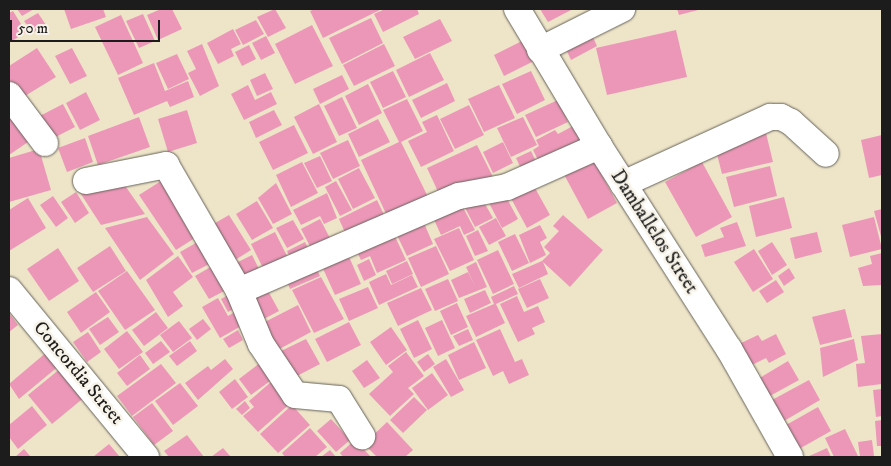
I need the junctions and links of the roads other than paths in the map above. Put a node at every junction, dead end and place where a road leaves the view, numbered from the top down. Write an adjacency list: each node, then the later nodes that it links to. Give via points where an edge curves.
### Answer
1 (516, 9): 3 (street, Damballelos Street)
2 (622, 9): 3 (street)
3 (540, 50): 6 (street, Damballelos Street)
4 (9, 94): 5 (street)
5 (44, 143)
6 (599, 146): 9 (street, Damballelos Street); 11 (street, via 507,187 459,196)
7 (826, 154): 9 (street, via 790,122 770,117)
8 (86, 180): 11 (street, via 166,165)
9 (623, 184): 14 (street, Damballelos Street, via 729,350)
10 (9, 290): 13 (street, Concordia Street)
11 (239, 292): 12 (street, via 261,344 295,395 339,400)
12 (362, 436)
13 (146, 457)
14 (790, 457)

